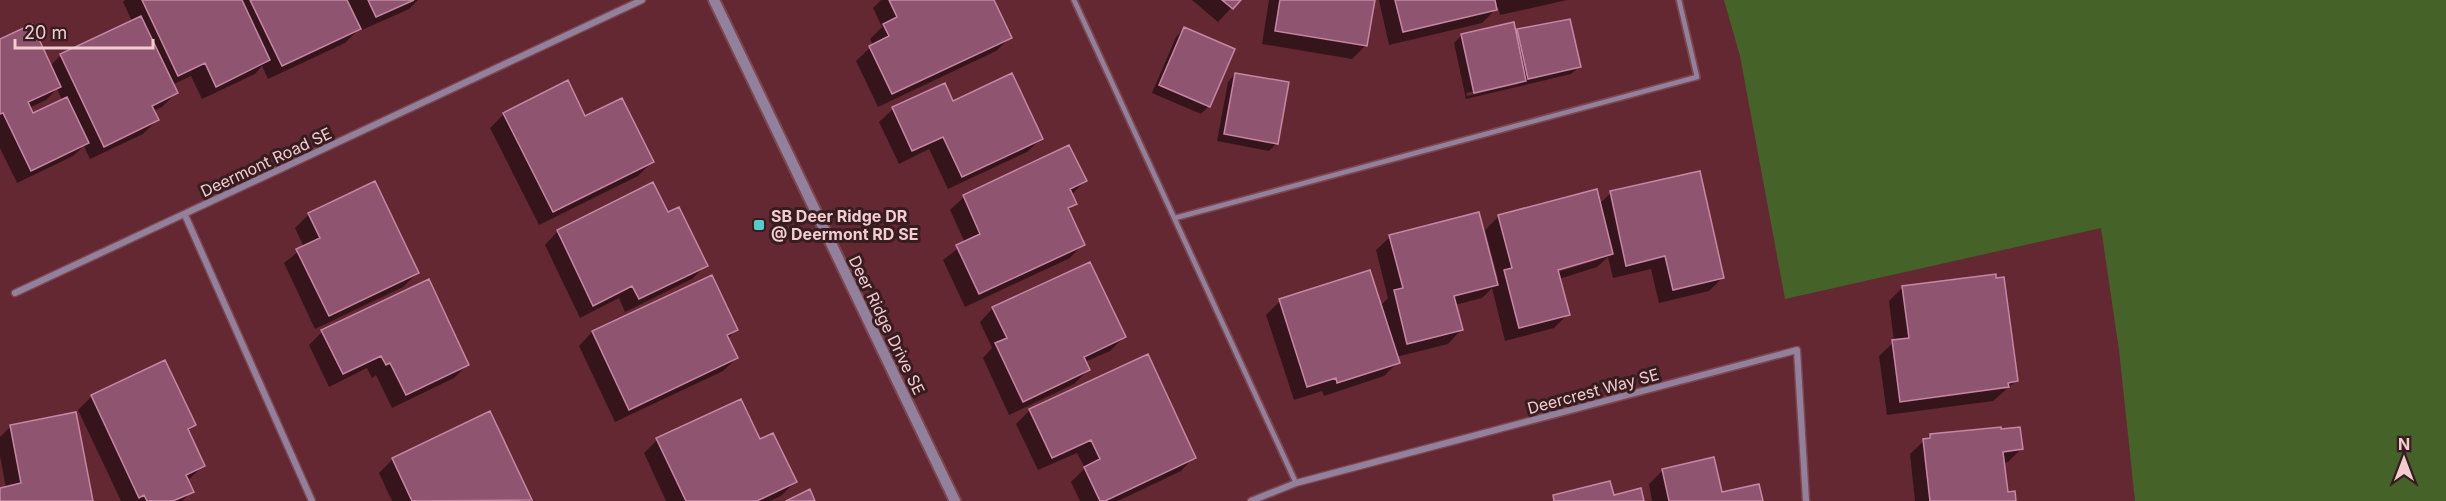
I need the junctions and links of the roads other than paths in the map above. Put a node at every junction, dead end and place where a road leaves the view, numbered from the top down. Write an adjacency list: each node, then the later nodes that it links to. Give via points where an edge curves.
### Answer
1 (642, 0): 5 (street, Deermont Road SE)
2 (714, 0): 10 (street, Deer Ridge Drive SE)
3 (1074, 0): 6 (lane)
4 (1679, 0): 6 (lane, via 1697,77)
5 (185, 215): 7 (street, Deermont Road SE); 9 (street)
6 (1175, 218): 8 (lane)
7 (15, 293)
8 (1296, 483): 11 (street, Deercrest Way SE); 12 (street, Deercrest Way SE, via 1797,350)
9 (312, 501)
10 (955, 501)
11 (1251, 501)
12 (1806, 501)

